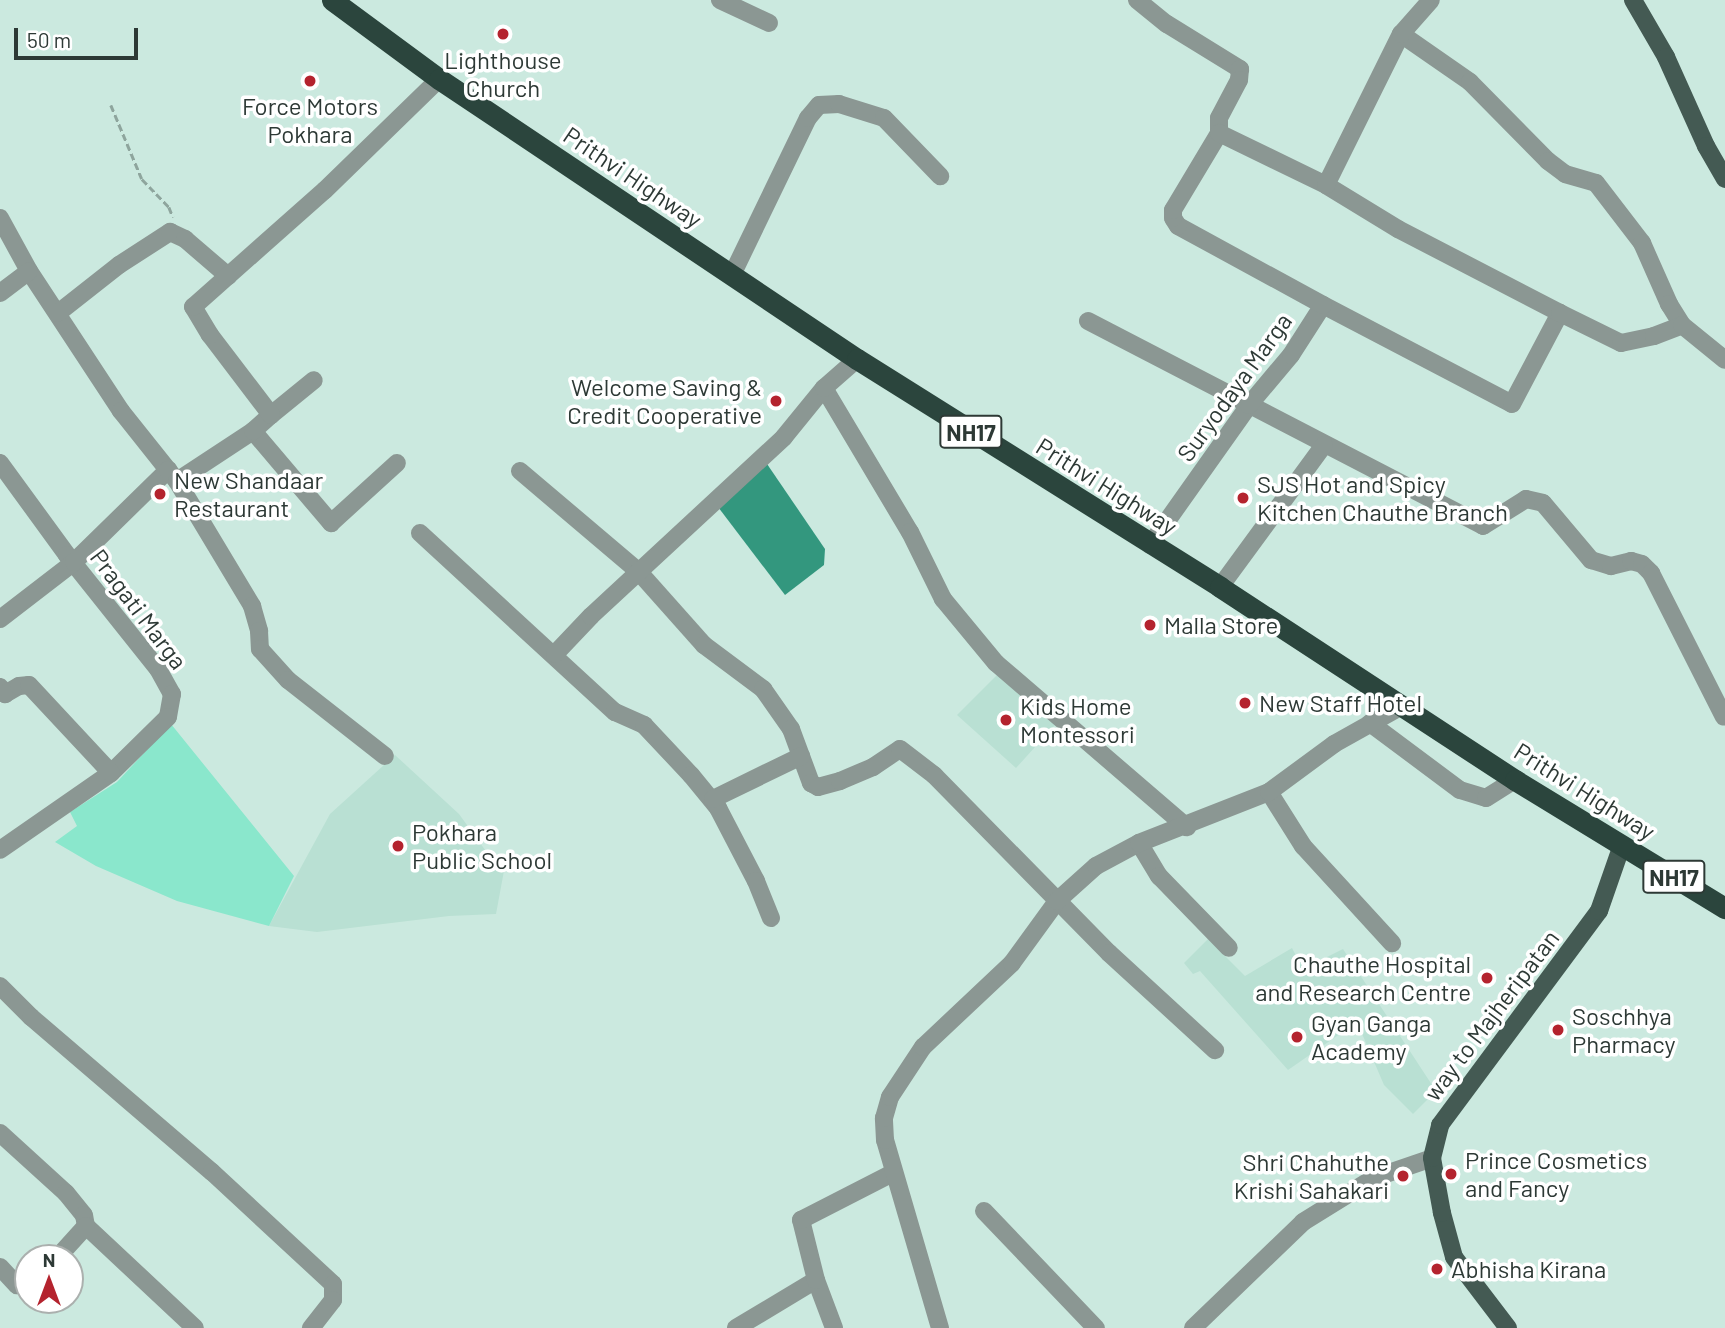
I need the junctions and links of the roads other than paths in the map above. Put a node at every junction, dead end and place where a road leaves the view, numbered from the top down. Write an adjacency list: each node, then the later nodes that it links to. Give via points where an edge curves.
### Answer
1 (332, 0): 8 (highway, Prithvi Highway / NH17)
2 (720, 0): 6 (street)
3 (1137, 0): 9 (street, via 1240,69 1219,118)
4 (1431, 0): 7 (street)
5 (1633, 0): 11 (main road)
6 (769, 23)
7 (1401, 34): 12 (street); 22 (street, via 1470,82 1565,174 1596,183 1642,243)
8 (439, 79): 15 (highway, Prithvi Highway / NH17); 16 (street)
9 (1219, 133): 12 (street); 18 (street, Suryodaya Marga, via 1173,210 1173,218 1178,226)
10 (940, 176): 15 (street, via 884,118 839,104 819,105 808,118)
11 (1725, 178)
12 (1325, 186): 20 (street)
13 (0, 218): 14 (street)
14 (29, 271): 17 (street); 19 (street)
15 (732, 275): 23 (highway, Prithvi Highway / NH17)
16 (228, 276): 19 (street, via 170,232); 28 (street, via 193,307)
17 (0, 293)
18 (1323, 305): 20 (street, via 1512,404); 27 (street, Suryodaya Marga, via 1291,355)
19 (58, 313): 34 (street, via 121,411)
20 (1560, 313): 22 (street, via 1621,343)
21 (1088, 321): 27 (street)
22 (1682, 325): 24 (street)
23 (857, 359): 26 (street); 36 (highway, Prithvi Highway / NH17)
24 (1725, 360)
25 (314, 380): 28 (street)
26 (824, 388): 38 (street, via 784,437); 52 (street, via 952,610 996,663)
27 (1249, 405): 30 (street); 36 (street, Suryodaya Marga)
28 (271, 415): 29 (street)
29 (253, 431): 31 (street, via 331,523); 34 (street)
30 (1324, 445): 39 (street); 44 (street, via 1483,526 1526,499 1543,503 1591,560 1611,566 1631,561 1642,564 1651,573)
31 (397, 463)
32 (520, 471): 38 (street)
33 (3, 475): 37 (street, Pragati Marga)
34 (173, 475): 37 (street); 46 (street, via 248,597 260,631 260,649 288,680)
35 (420, 533): 41 (street)
36 (1150, 545): 39 (highway, Prithvi Highway / NH17)
37 (74, 562): 40 (street); 48 (street, Pragati Marga, via 158,669 172,694 168,717)
38 (639, 572): 41 (street); 47 (street, via 704,645 763,690 791,729)
39 (1220, 587): 43 (highway, Prithvi Highway / NH17)
40 (0, 619)
41 (555, 654): 51 (street, via 615,712 644,725)
42 (0, 687): 48 (street, via 5,694 29,685)
43 (1402, 706): 45 (street); 49 (highway, Prithvi Highway / NH17)
44 (1724, 717)
45 (1370, 723): 49 (street, via 1461,790 1486,798); 50 (street)
46 (385, 756)
47 (801, 756): 51 (street); 56 (street, via 811,783 818,787 873,767 900,749 934,775)
48 (111, 773): 55 (street, Pragati Marga)
49 (1516, 780): 54 (highway, Prithvi Highway / NH17)
50 (1269, 792): 52 (street); 59 (street, via 1303,846)
51 (713, 799): 58 (street)
52 (1187, 827): 53 (street)
53 (1139, 843): 56 (street, via 1096,866); 60 (street, via 1159,876)
54 (1622, 845): 57 (highway, Prithvi Highway / NH17); 64 (main road, way to Majheripatan, via 1599,911 1440,1125)
55 (0, 850)
56 (1057, 901): 62 (street); 65 (street, via 1012,963 923,1047 890,1097 884,1118)
57 (1725, 908)
58 (771, 918)
59 (1392, 943)
60 (1229, 948)
61 (0, 986): 73 (street, via 333,1284 333,1300)
62 (1215, 1050)
63 (0, 1133): 67 (street, via 66,1194 84,1215)
64 (1432, 1158): 78 (street, via 1374,1178 1303,1222); 79 (main road, way to Majheripatan, via 1454,1257)
65 (893, 1173): 70 (street, via 801,1220); 76 (street)
66 (984, 1211): 77 (street)
67 (86, 1226): 68 (street); 72 (street)
68 (70, 1244)
69 (0, 1267): 71 (street)
70 (816, 1280): 74 (street); 75 (street)
71 (14, 1282)
72 (195, 1328)
73 (311, 1328)
74 (736, 1328)
75 (834, 1328)
76 (940, 1328)
77 (1096, 1328)
78 (1193, 1328)
79 (1508, 1328)

